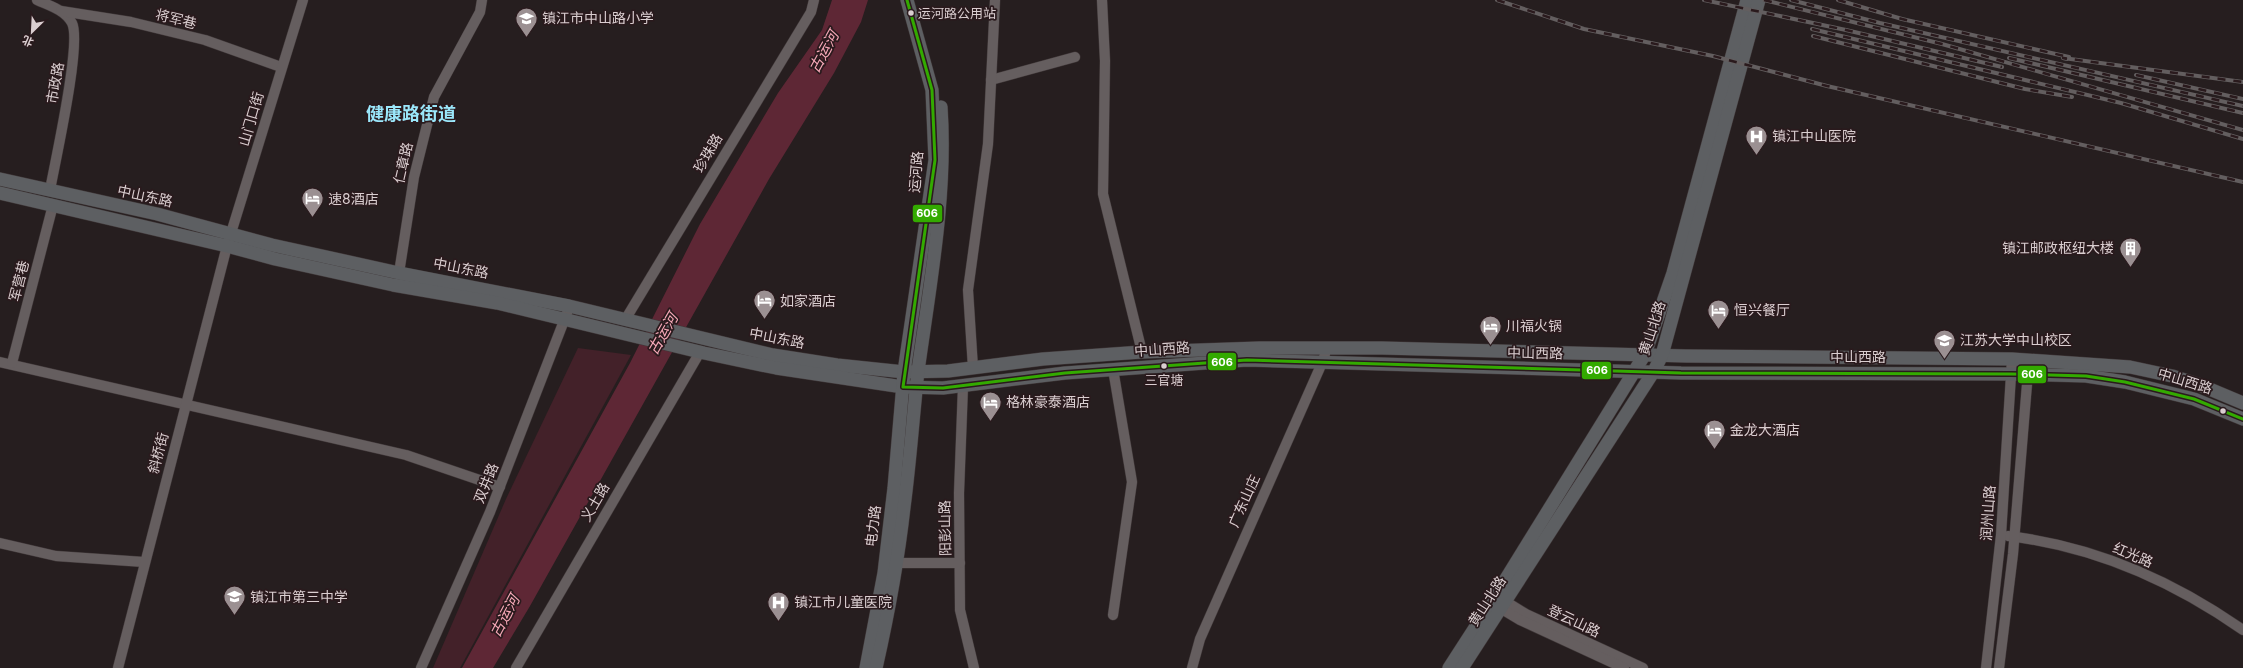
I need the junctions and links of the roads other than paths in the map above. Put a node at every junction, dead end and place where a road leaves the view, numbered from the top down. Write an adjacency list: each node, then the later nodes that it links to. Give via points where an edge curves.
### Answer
1 (37, 0): 11 (street, 市政路)
2 (303, 0): 13 (street, 山门口街)
3 (482, 0): 21 (street, 仁章路, via 480,12 434,97 412,183)
4 (814, 0): 24 (street, 珍珠路, via 811,12)
5 (907, 0): 39 (main road, 运河路, via 932,90 935,160)
6 (915, 0): 40 (main road, 运河路, via 940,92 944,148 934,264)
7 (995, 0): 14 (street)
8 (1102, 0): 27 (street, via 1105,61 1103,194)
9 (1747, 0): 28 (main road, 黄山北路, via 1673,273)
10 (1760, 0): 29 (main road, 黄山北路)
11 (61, 11): 13 (street, 将军巷, via 131,22 204,40); 16 (street, 市政路, via 72,24 75,49)
12 (1075, 57): 14 (street)
13 (281, 67): 19 (street, 山门口街)
14 (991, 80): 35 (street, via 988,144 968,290)
15 (0, 179): 16 (main road, 中山东路)
16 (50, 190): 19 (main road, 中山东路)
17 (0, 193): 18 (main road, 中山东路)
18 (53, 205): 20 (main road, 中山东路); 34 (street, 军营巷)
19 (232, 233): 20 (street, 山门口街); 21 (main road, 中山东路, via 272,245)
20 (227, 246): 23 (main road, 中山东路, via 304,266 497,303); 47 (street, 斜桥街)
21 (399, 273): 22 (main road, 中山东路)
22 (569, 306): 23 (street, 双井路); 24 (main road, 中山东路)
23 (566, 319): 26 (main road, 中山东路); 49 (street, 双井路)
24 (625, 320): 39 (main road, 中山东路, via 773,355)
25 (1327, 348): 27 (main road, 中山西路); 28 (main road, 中山西路); 33 (street, 广东山庄)
26 (700, 352): 44 (main road, 中山东路, via 776,368); 61 (street, 义土路)
27 (1142, 352): 35 (main road, 中山西路, via 1042,359)
28 (1645, 354): 29 (main road, 中山西路); 37 (main road, 黄山北路)
29 (1662, 355): 30 (main road, 中山西路); 38 (main road, 黄山北路)
30 (2012, 359): 31 (main road, 中山西路); 41 (street, 润州山路)
31 (2028, 360): 42 (street, 润州山路); 46 (main road, 中山西路, via 2130,367 2186,380)
32 (0, 362): 34 (street)
33 (1322, 363): 36 (main road, 中山西路, via 1247,360); 37 (main road, 中山西路); 65 (street, 广东山庄, via 1200,639)
34 (12, 364): 47 (street)
35 (973, 368): 40 (main road, 中山西路)
36 (1113, 369): 43 (main road, 中山西路); 57 (street, via 1132,482)
37 (1637, 370): 38 (main road, 中山西路); 56 (main road, 黄山北路)
38 (1654, 371): 41 (main road, 中山西路); 56 (main road, 黄山北路)
39 (904, 372): 40 (main road, 中山东路); 44 (main road, 运河路)
40 (918, 372): 45 (main road, 运河路)
41 (2011, 374): 42 (main road, 中山西路); 50 (street, 润州山路)
42 (2028, 374): 48 (main road, 中山西路, via 2086,376 2125,382 2194,399); 51 (street, 润州山路)
43 (963, 386): 45 (main road, 中山西路); 55 (street, 阳彭山路, via 959,493)
44 (903, 387): 45 (main road, 中山东路); 62 (main road, 电力路, via 884,573)
45 (917, 388): 54 (main road, 电力路)
46 (2243, 403)
47 (185, 405): 49 (street, via 406,455); 53 (street, 斜桥街)
48 (2243, 420)
49 (500, 487): 60 (street, 双井路)
50 (2001, 535): 51 (street, 红光路); 70 (street, 润州山路)
51 (2014, 537): 58 (street, 红光路, via 2070,547 2107,558 2184,594); 71 (street, 润州山路)
52 (0, 543): 53 (street, via 56,556)
53 (144, 562): 59 (street, 斜桥街)
54 (896, 563): 55 (street); 63 (main road, 电力路)
55 (960, 563): 64 (street, 阳彭山路, via 960,610)
56 (1498, 603): 66 (main road, 黄山北路); 67 (main road, 黄山北路); 68 (street, 登云山路, via 1520,620); 69 (street, 登云山路)
57 (1114, 615)
58 (2243, 630)
59 (118, 668)
60 (421, 668)
61 (516, 668)
62 (866, 668)
63 (876, 668)
64 (974, 668)
65 (1192, 668)
66 (1449, 668)
67 (1462, 668)
68 (1624, 668)
69 (1643, 668)
70 (1986, 668)
71 (1999, 668)

